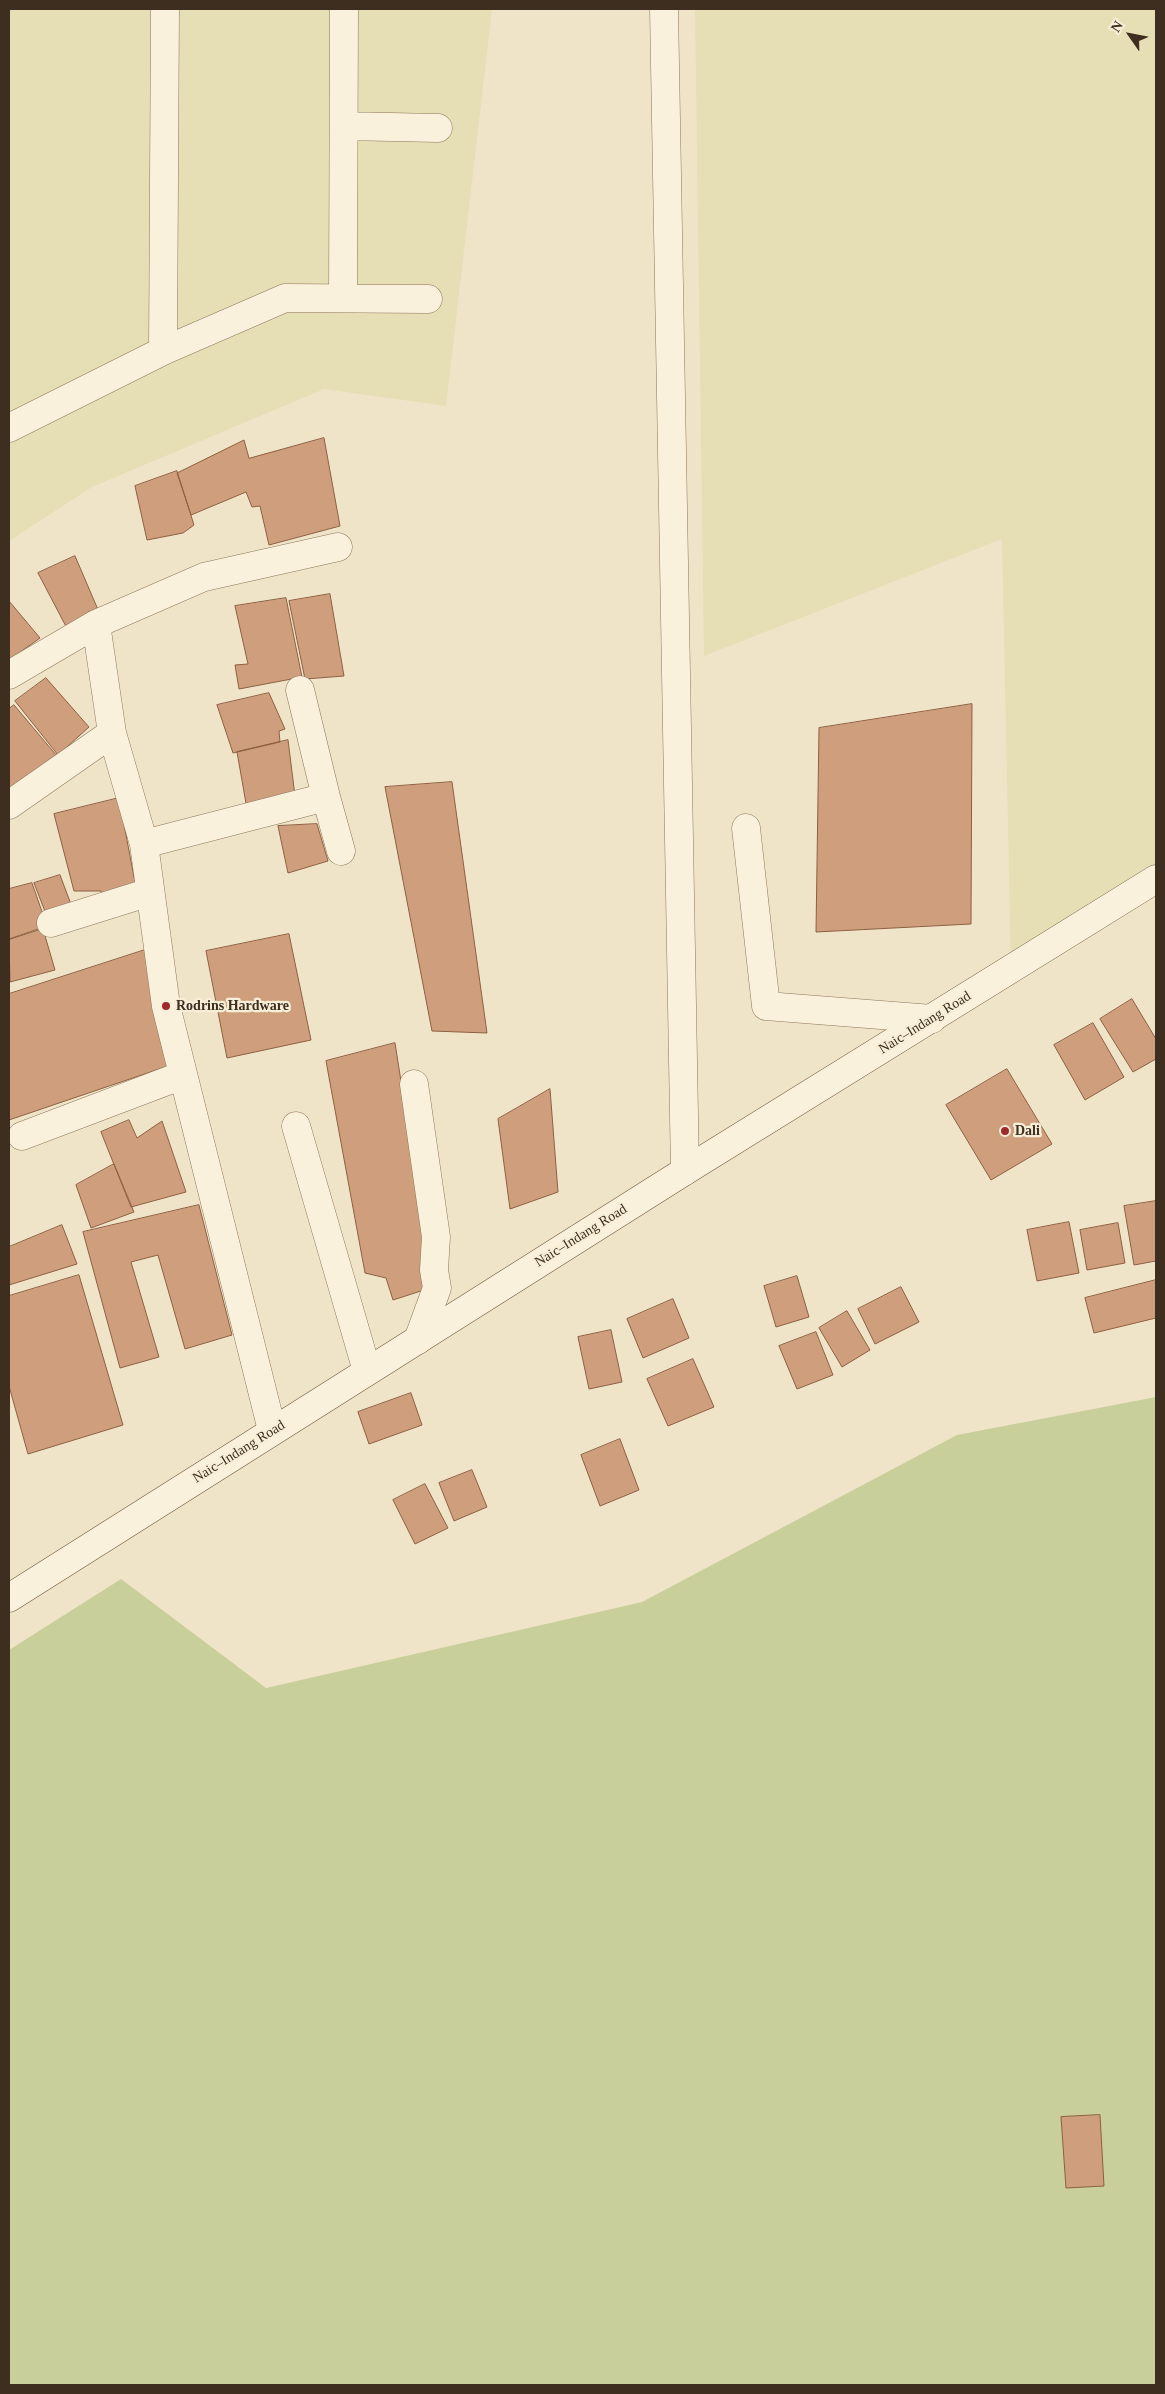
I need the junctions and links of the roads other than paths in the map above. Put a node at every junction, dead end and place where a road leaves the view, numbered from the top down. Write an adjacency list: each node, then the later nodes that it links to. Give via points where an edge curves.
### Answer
1 (165, 9): 8 (street)
2 (344, 9): 4 (street)
3 (664, 9): 28 (street)
4 (344, 126): 5 (street); 6 (street)
5 (438, 128)
6 (343, 298): 7 (street); 8 (street, via 285,298)
7 (428, 299)
8 (163, 351): 9 (street)
9 (9, 428)
10 (338, 547): 11 (street, via 204,577)
11 (96, 624): 12 (street); 14 (street)
12 (9, 675)
13 (300, 690): 15 (street)
14 (112, 734): 16 (street); 18 (street)
15 (326, 797): 18 (street); 19 (street)
16 (9, 805)
17 (746, 828): 23 (street, via 766,1006)
18 (144, 844): 21 (street)
19 (341, 851)
20 (1156, 879): 23 (street, Naic–Indang Road)
21 (150, 892): 22 (street); 24 (street, via 166,1006)
22 (51, 923)
23 (932, 1019): 28 (street, Naic–Indang Road)
24 (183, 1074): 27 (street); 31 (street)
25 (414, 1084): 29 (street, via 436,1237 434,1270 437,1288)
26 (296, 1126): 30 (street)
27 (22, 1136)
28 (685, 1171): 29 (street, Naic–Indang Road)
29 (418, 1340): 30 (street, Naic–Indang Road)
30 (367, 1371): 31 (street, Naic–Indang Road)
31 (272, 1430): 32 (street, Naic–Indang Road)
32 (9, 1598)

